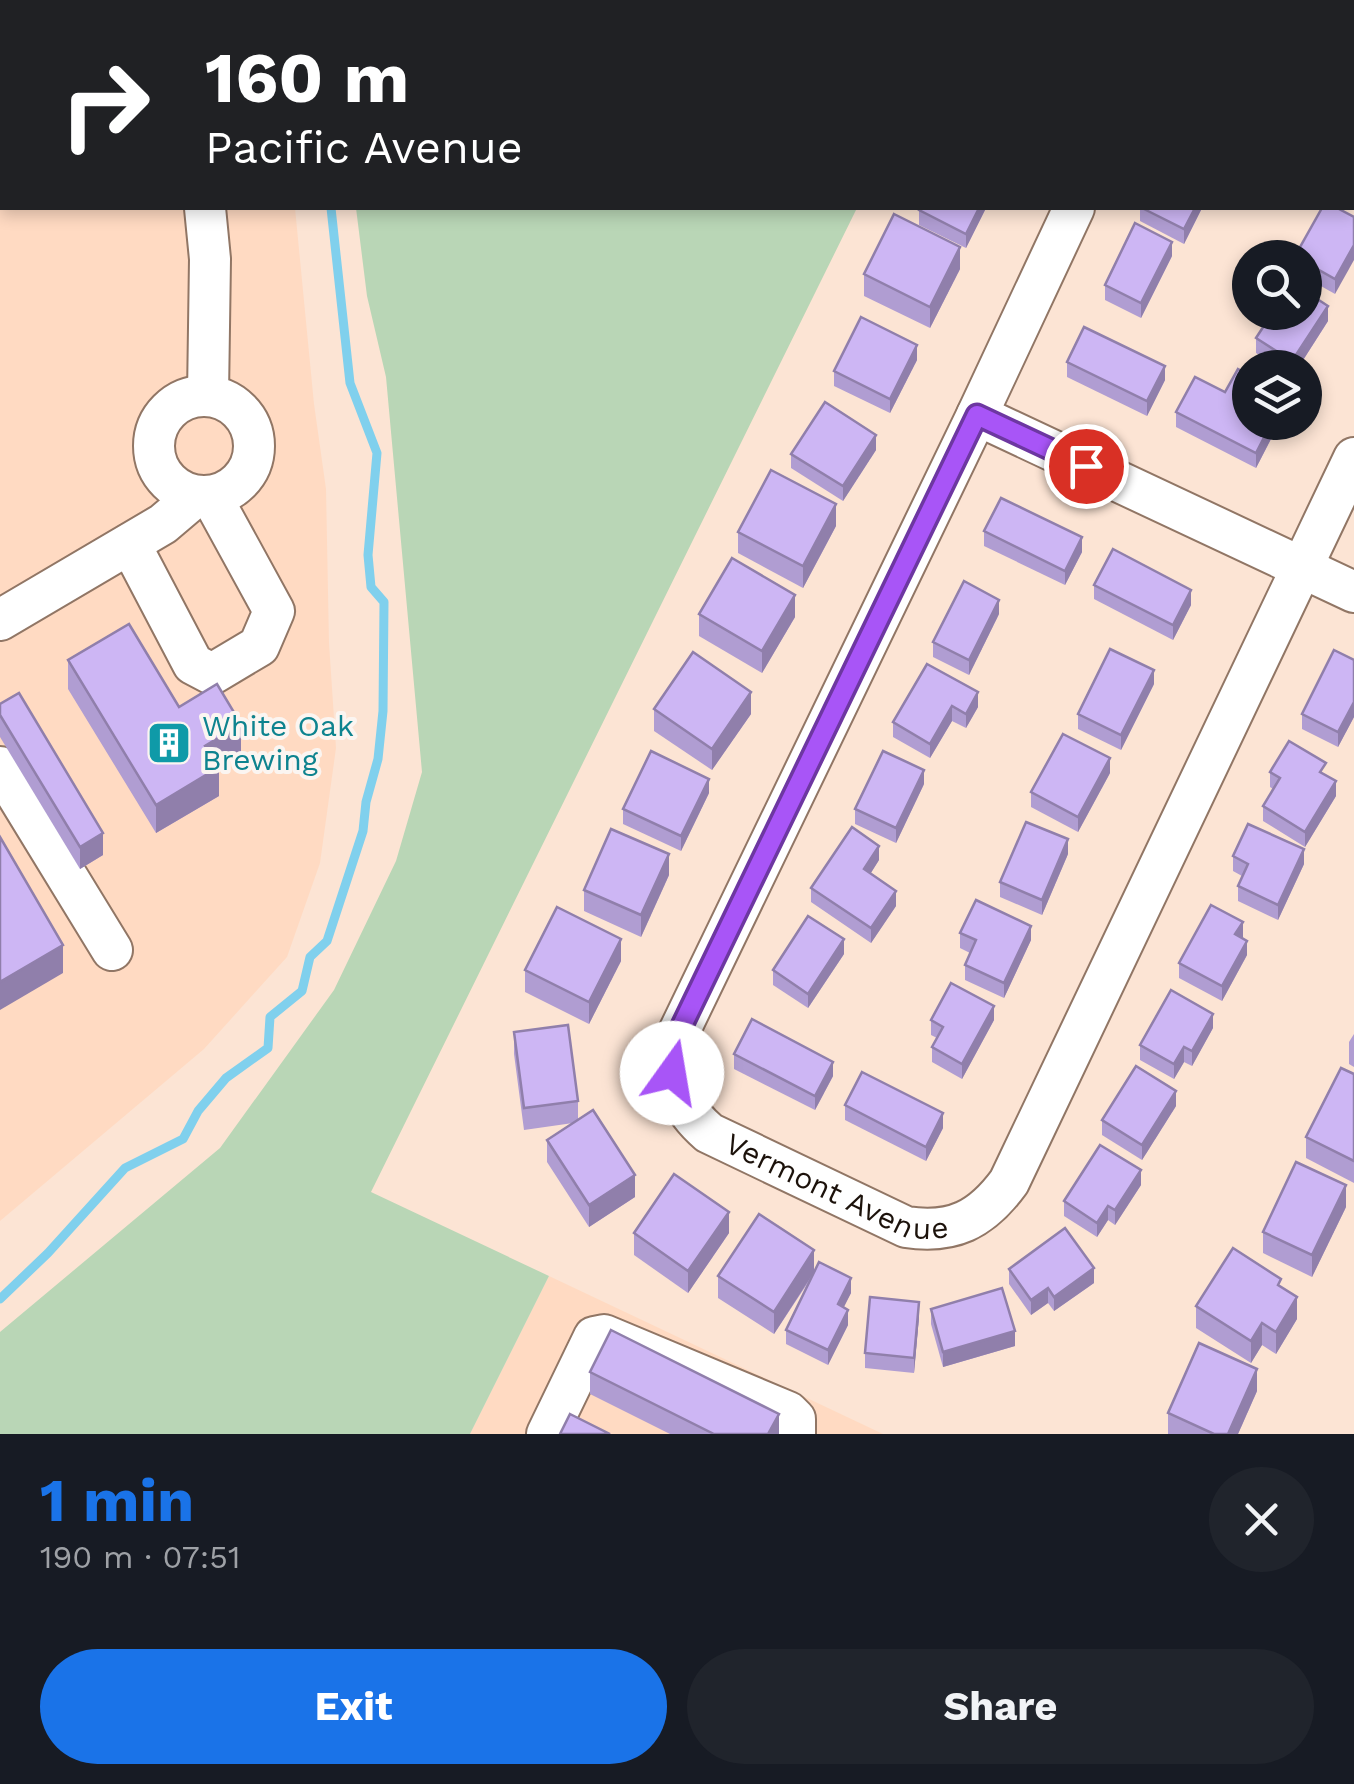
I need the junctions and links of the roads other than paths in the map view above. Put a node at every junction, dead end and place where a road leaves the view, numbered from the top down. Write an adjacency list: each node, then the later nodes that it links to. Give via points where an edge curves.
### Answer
1 (205, 210): 3 (street)
2 (1073, 210): 4 (street, Vermont Avenue)
3 (208, 395): 6 (street, via 238,408 254,436 254,452 240,482); 6 (street, via 176,403 156,430 153,448 166,480)
4 (977, 415): 8 (street); 8 (street, Vermont Avenue, via 671,1057 681,1099 709,1133 906,1228 932,1231 965,1222 1009,1182)
5 (1354, 458): 8 (street, Vermont Avenue)
6 (204, 496): 7 (street); 7 (street, via 274,611 259,646 212,674 193,664)
7 (130, 544): 10 (street)
8 (1302, 567): 9 (street)
9 (1354, 592)
10 (0, 620)
11 (0, 767): 12 (street)
12 (112, 950)
13 (547, 1434): 14 (street, via 594,1337 604,1336 788,1412)
14 (795, 1434)

